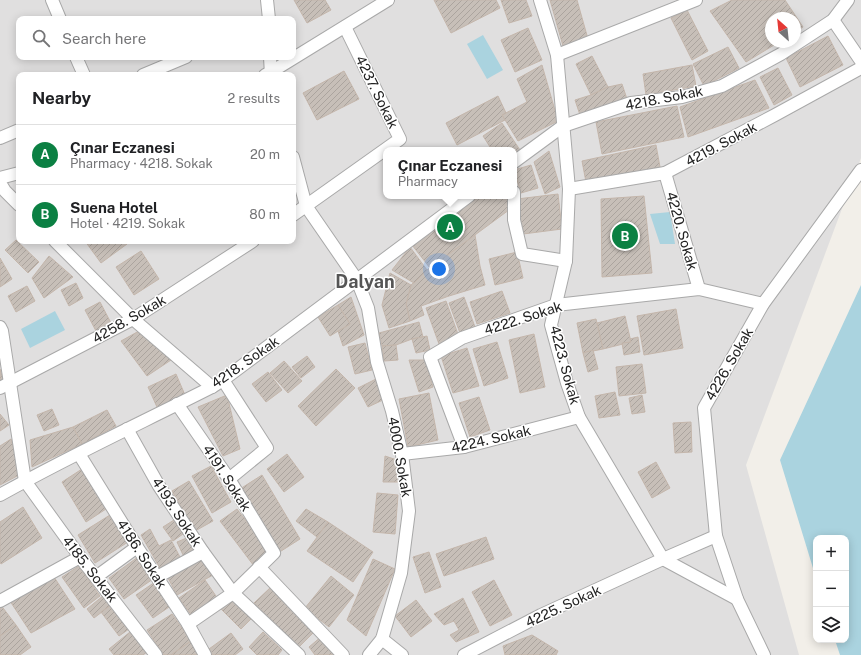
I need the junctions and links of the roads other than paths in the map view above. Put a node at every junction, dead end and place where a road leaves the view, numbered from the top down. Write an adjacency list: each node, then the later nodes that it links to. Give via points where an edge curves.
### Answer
1 (52, 0): 7 (street)
2 (268, 0): 8 (street)
3 (388, 0): 10 (street)
4 (540, 0): 11 (street, 4223. Sokak)
5 (696, 0): 11 (street)
6 (848, 0): 9 (street, 4218. Sokak)
7 (59, 16)
8 (269, 16)
9 (833, 20): 17 (street); 23 (street, 4218. Sokak, via 781,54 722,86 682,97 631,103)
10 (345, 27): 12 (street); 26 (street, 4237. Sokak, via 400,139)
11 (557, 56): 23 (street, 4223. Sokak)
12 (296, 57)
13 (77, 60): 19 (street)
14 (179, 60): 20 (street)
15 (270, 60): 21 (street)
16 (292, 60): 22 (street)
17 (861, 61)
18 (861, 68): 31 (street, 4219. Sokak)
19 (83, 72)
20 (150, 72)
21 (269, 72)
22 (272, 72)
23 (563, 126): 28 (street, 4218. Sokak); 35 (street, 4223. Sokak)
24 (16, 131): 25 (street)
25 (0, 138)
26 (389, 147)
27 (383, 151): 39 (street, 4237. Sokak)
28 (517, 160)
29 (296, 168): 39 (street, 4000. Sokak)
30 (861, 170): 46 (street, 4226. Sokak)
31 (666, 173): 35 (street, 4219. Sokak); 45 (street, 4220. Sokak)
32 (16, 174): 33 (street)
33 (0, 178)
34 (0, 183): 38 (street)
35 (569, 189): 43 (street, 4223. Sokak)
36 (466, 199): 44 (street, 4218. Sokak)
37 (514, 199): 43 (street, via 514,220 522,254)
38 (16, 202)
39 (306, 206): 40 (street); 44 (street, 4000. Sokak)
40 (296, 213)
41 (58, 244): 48 (street)
42 (248, 244): 48 (street, 4258. Sokak)
43 (566, 261): 47 (street, 4223. Sokak)
44 (357, 280): 50 (street, 4218. Sokak); 58 (street, 4000. Sokak, via 368,308 377,362)
45 (699, 289): 46 (street, 4222. Sokak); 47 (street, 4222. Sokak)
46 (763, 304): 62 (street, 4226. Sokak, via 704,408)
47 (556, 305): 54 (street, 4223. Sokak, via 551,325); 56 (street, 4222. Sokak, via 462,338 430,357)
48 (133, 319): 51 (street, 4258. Sokak); 52 (street)
49 (0, 328): 51 (street)
50 (223, 380): 52 (street, 4218. Sokak); 59 (street, via 267,448)
51 (5, 385): 60 (street)
52 (212, 387): 53 (street, 4218. Sokak)
53 (177, 404): 55 (street, 4218. Sokak); 59 (street, 4191. Sokak)
54 (579, 417): 56 (street, 4224. Sokak); 66 (street, 4223. Sokak)
55 (127, 429): 57 (street, 4218. Sokak); 64 (street, 4193. Sokak, via 159,486)
56 (464, 447): 58 (street, 4224. Sokak)
57 (79, 454): 60 (street, 4218. Sokak); 63 (street, 4186. Sokak)
58 (402, 454): 74 (street, 4000. Sokak, via 409,511 401,573)
59 (229, 479): 67 (street, 4191. Sokak, via 274,553)
60 (25, 481): 61 (street, 4218. Sokak); 65 (street, 4185. Sokak)
61 (0, 495)
62 (716, 536): 66 (street, 4225. Sokak); 71 (street, 4226. Sokak)
63 (137, 547): 68 (street); 69 (street, 4186. Sokak)
64 (203, 552): 69 (street); 70 (street, 4193. Sokak)
65 (80, 557): 68 (street, 4185. Sokak); 72 (street)
66 (663, 559): 71 (street); 81 (street, 4225. Sokak, via 541,615)
67 (259, 567): 70 (street); 78 (street)
68 (96, 577): 75 (street, 4185. Sokak)
69 (157, 577): 73 (street, 4186. Sokak)
70 (233, 593): 73 (street); 77 (street, 4193. Sokak)
71 (737, 599): 82 (street, 4226. Sokak)
72 (0, 601)
73 (188, 624): 76 (street, 4186. Sokak)
74 (382, 638): 79 (street, 4000. Sokak); 80 (street)
75 (156, 655)
76 (205, 655)
77 (299, 655)
78 (343, 655)
79 (369, 655)
80 (402, 655)
81 (464, 655)
82 (764, 655)

